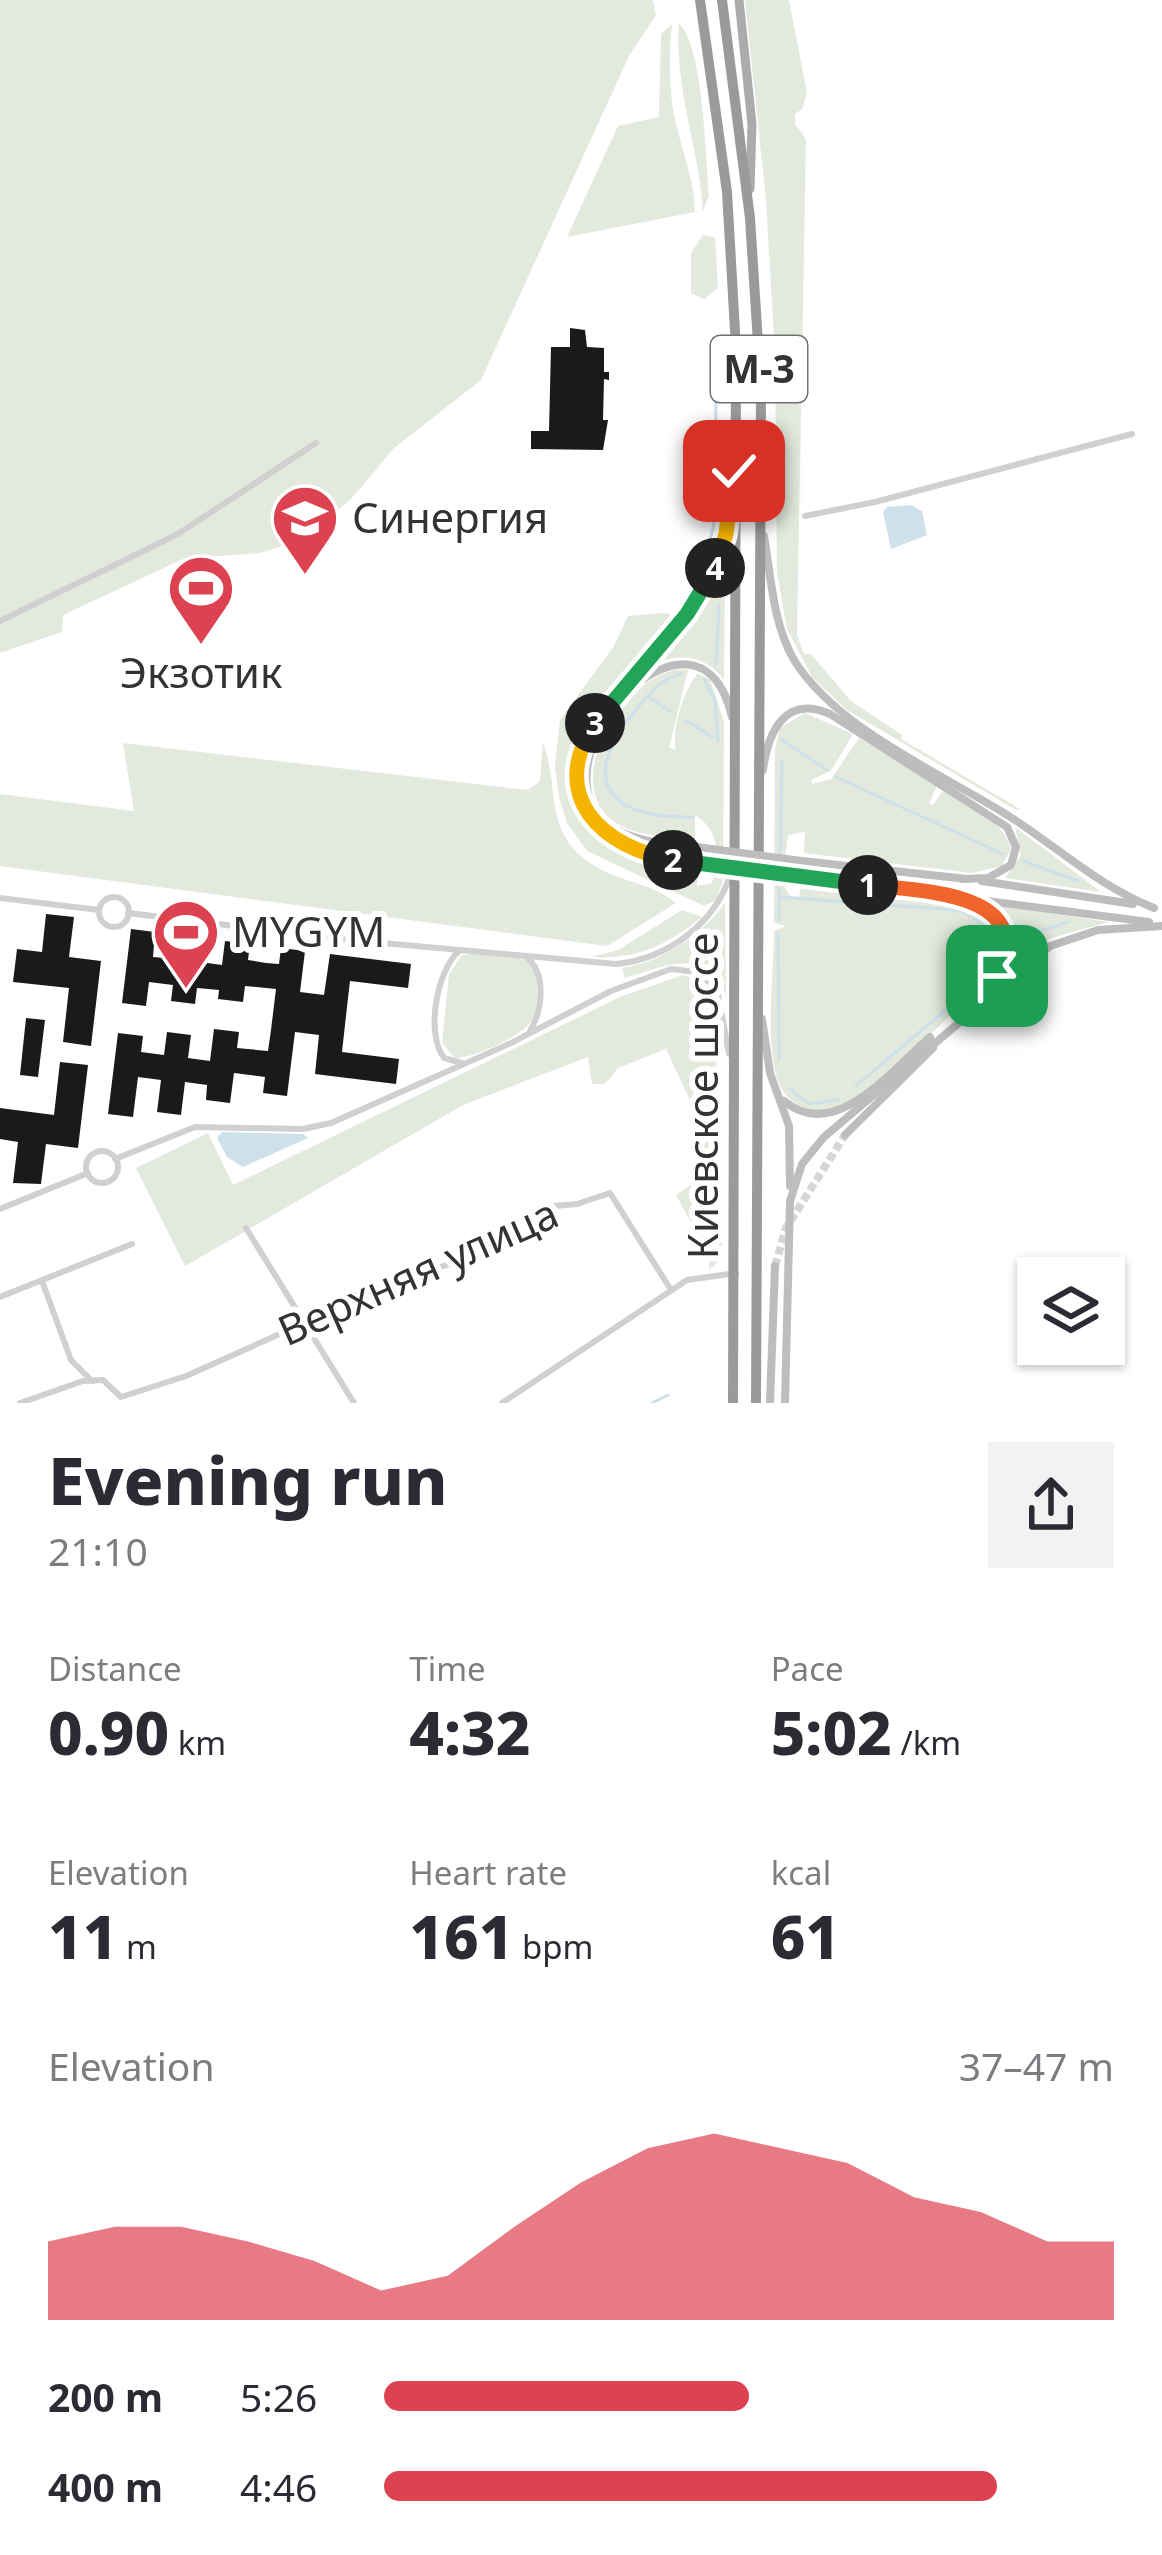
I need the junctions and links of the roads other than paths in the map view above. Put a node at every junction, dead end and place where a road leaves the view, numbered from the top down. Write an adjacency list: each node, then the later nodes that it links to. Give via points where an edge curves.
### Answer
1 (700, 0): 5 (highway, Киевское шоссе / М-3, via 731,235)
2 (722, 0): 4 (highway, Киевское шоссе / М-3)
3 (739, 0): 4 (main road, via 752,124)
4 (749, 218): 9 (highway, Киевское шоссе / М-3)
5 (737, 430): 11 (highway, Киевское шоссе / М-3); 15 (main road, bridge, via 730,510 713,573 598,720 578,765 583,802 604,833 644,854)
6 (1132, 434): 8 (street)
7 (316, 443): 10 (street, via 178,534)
8 (805, 516)
9 (762, 519): 12 (highway, Киевское шоссе / М-3); 17 (main road, via 784,639 821,694 1106,886)
10 (0, 621)
11 (738, 746): 13 (highway, Киевское шоссе / М-3); 14 (main road, bridge, via 719,683 702,667 677,662 639,683 589,750 586,787 605,821 632,836)
12 (762, 778): 14 (main road, via 779,720 805,707 827,712 1007,827 1016,845 1011,865); 23 (highway, Киевское шоссе / М-3)
13 (738, 846): 22 (street, via 713,912 653,955 592,964); 27 (highway, Киевское шоссе / М-3)
14 (963, 879): 17 (main road)
15 (956, 896): 20 (main road); 28 (main road, via 987,910 1003,929 1005,956 993,982 842,1109 807,1114)
16 (0, 898): 18 (street)
17 (1158, 909)
18 (99, 910): 19 (street, via 110,926); 19 (street, via 115,897)
19 (128, 914): 21 (street)
20 (1162, 925): 24 (main road, via 1060,941)
21 (463, 948): 22 (street); 26 (street, via 442,974 435,1038 444,1058)
22 (522, 954): 25 (street, via 541,980)
23 (759, 998): 28 (main road); 49 (highway, Киевское шоссе / М-3)
24 (945, 1032): 29 (main road); 32 (main road, via 808,1154)
25 (527, 1034): 26 (street); 27 (street, via 611,991 685,968 717,989)
26 (466, 1063): 30 (street, via 331,1123 196,1127)
27 (735, 1093): 37 (highway, Киевское шоссе / М-3)
28 (778, 1094): 32 (main road, via 789,1126)
29 (844, 1136)
30 (116, 1159): 31 (street, via 94,1154); 31 (street, via 108,1182)
31 (88, 1173): 33 (street)
32 (790, 1201): 44 (main road)
33 (0, 1209)
34 (246, 1228): 41 (street)
35 (132, 1244): 38 (street)
36 (775, 1266): 50 (main road)
37 (736, 1273): 39 (street, via 706,1274); 48 (highway, Киевское шоссе / М-3)
38 (41, 1281): 40 (street); 42 (street, via 71,1360)
39 (671, 1290): 41 (street, Верхняя улица, via 610,1192 543,1208 476,1255); 47 (street)
40 (0, 1297)
41 (302, 1323): 43 (street, Верхняя улица); 46 (street)
42 (92, 1381): 43 (street, Верхняя улица, via 112,1385); 45 (street)
43 (122, 1400)
44 (786, 1402)
45 (20, 1403)
46 (354, 1403)
47 (502, 1403)
48 (733, 1403)
49 (756, 1403)
50 (770, 1403)

